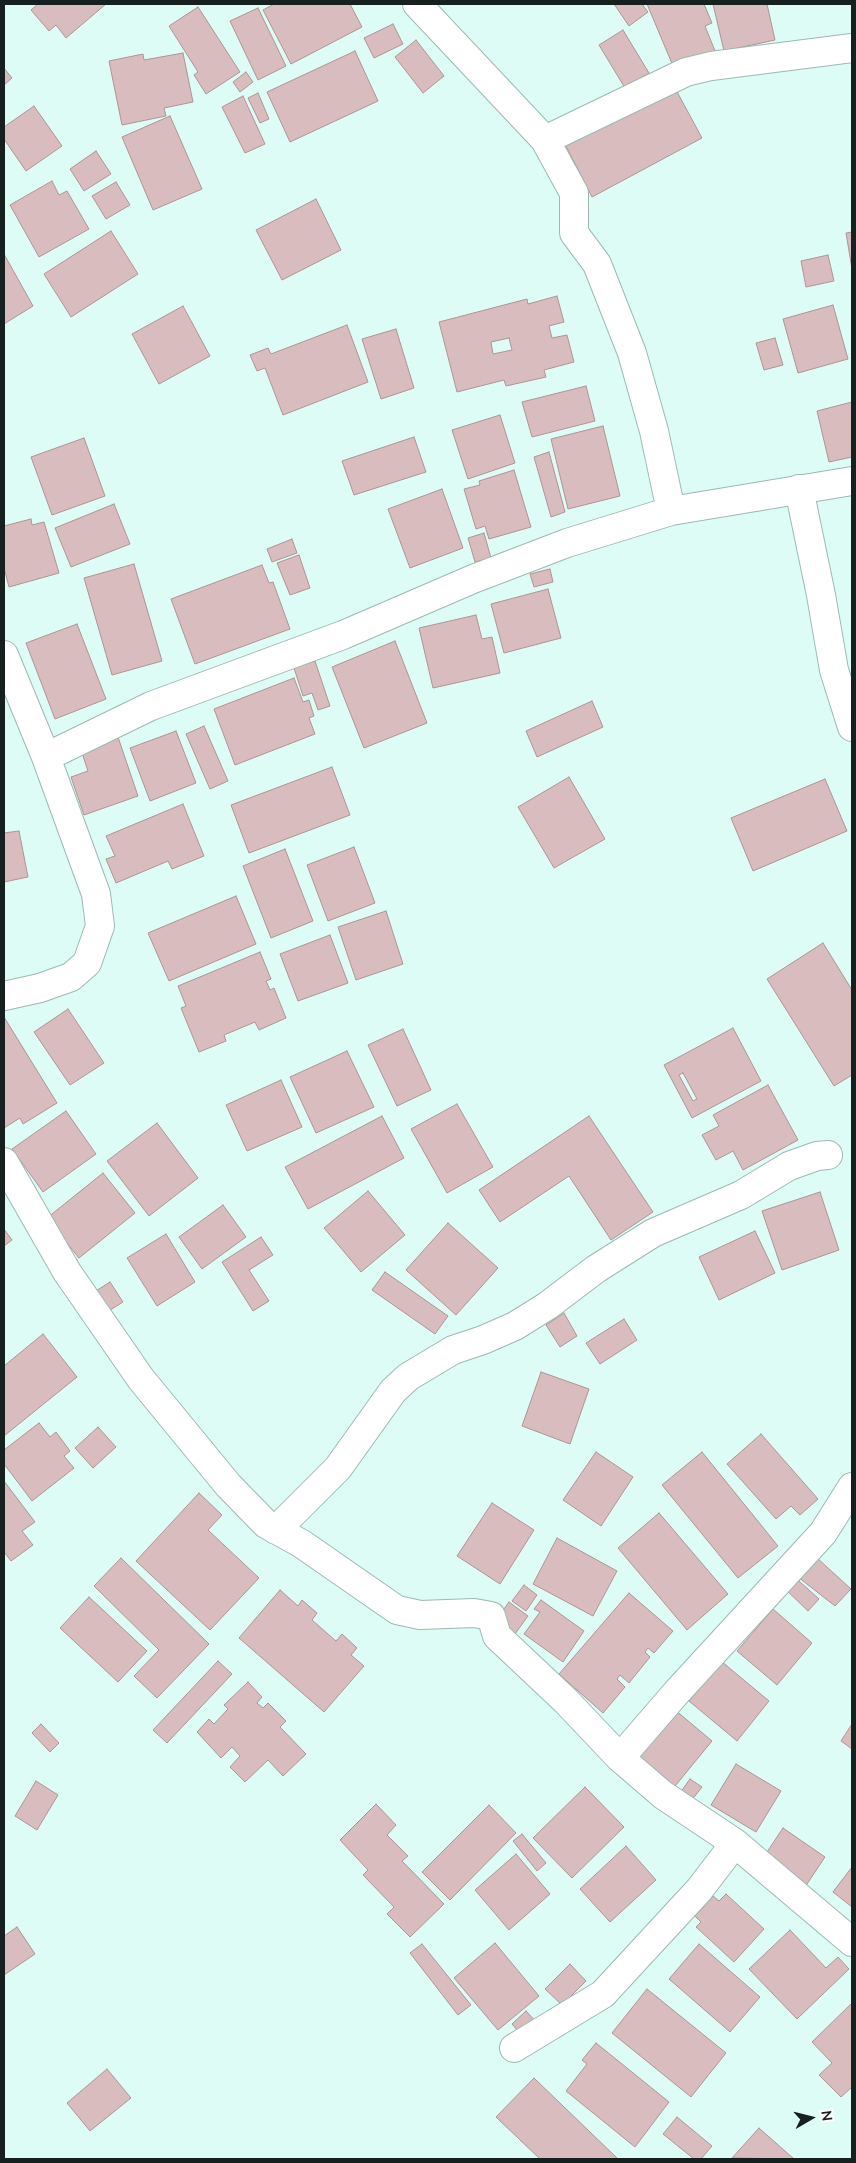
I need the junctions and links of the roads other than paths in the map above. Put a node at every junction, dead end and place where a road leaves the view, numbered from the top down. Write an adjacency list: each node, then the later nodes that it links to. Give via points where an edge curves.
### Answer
1 (417, 4): 3 (street)
2 (852, 48): 3 (street, via 686,72)
3 (545, 140): 6 (street, via 574,193 574,232 597,264 632,353 654,431)
4 (852, 481): 5 (street)
5 (799, 490): 6 (street); 8 (street, via 834,670)
6 (671, 510): 9 (street, via 567,543 343,635 151,706)
7 (4, 655): 9 (street)
8 (852, 727)
9 (46, 757): 10 (street, via 96,894 100,926 87,963 71,977)
10 (4, 996)
11 (828, 1155): 14 (street, via 789,1166 741,1195 653,1233 514,1326 454,1350 408,1377 393,1391 338,1468)
12 (4, 1162): 14 (street, via 67,1272 141,1378 228,1485)
13 (852, 1486): 15 (street, via 823,1533 676,1692)
14 (276, 1530): 15 (street, via 302,1544 397,1610 420,1615 491,1616 497,1636)
15 (620, 1758): 16 (street, via 663,1795)
16 (735, 1843): 17 (street); 18 (street, via 699,1890 603,1994)
17 (852, 1942)
18 (514, 2048)

